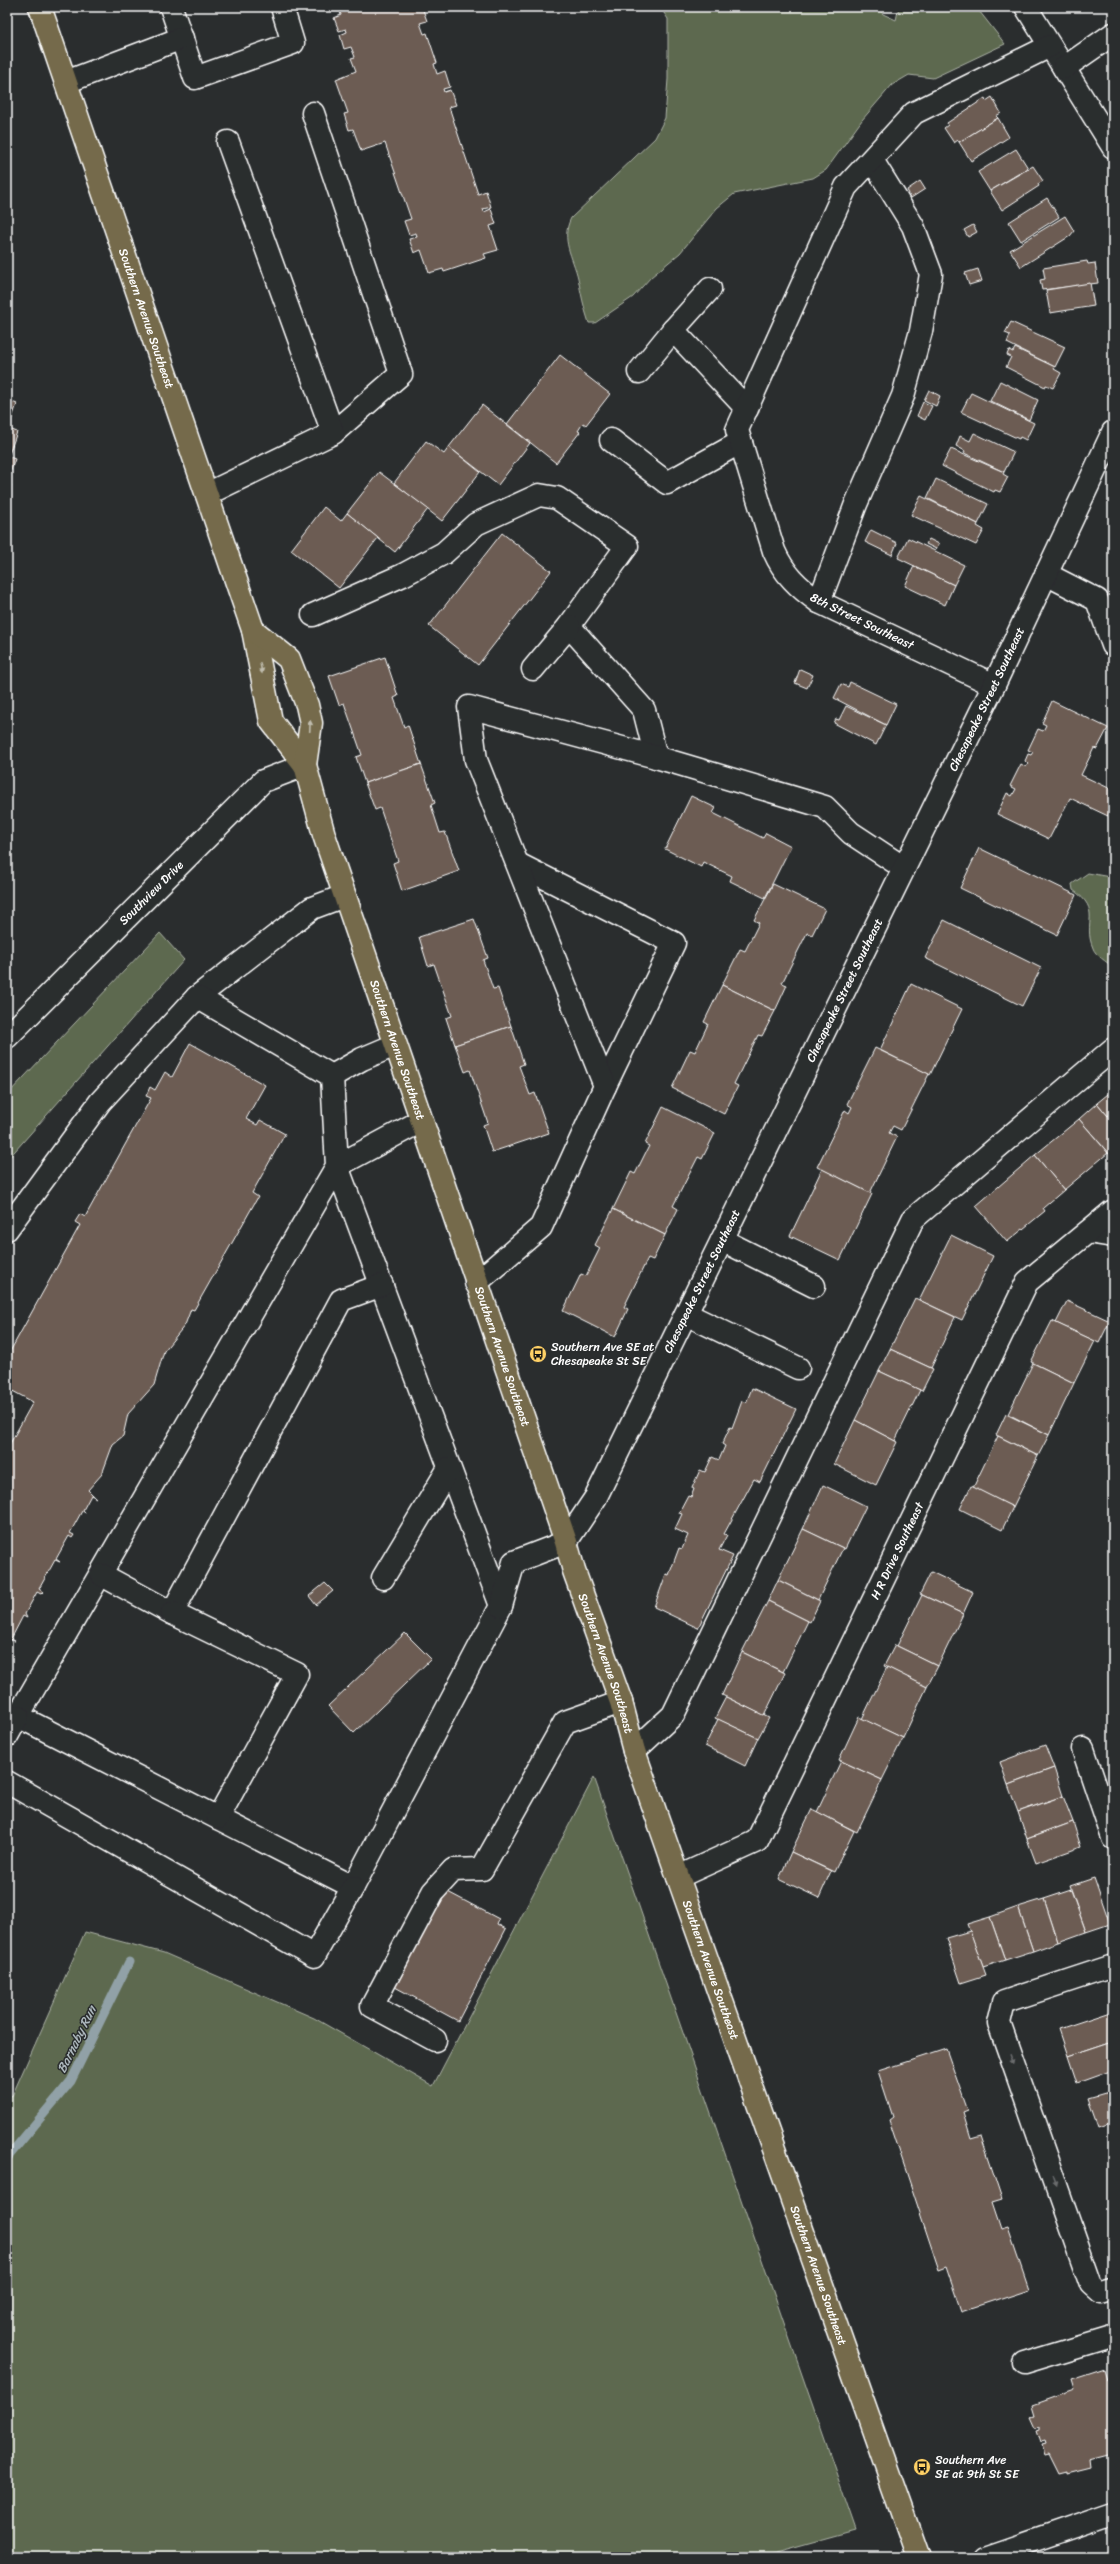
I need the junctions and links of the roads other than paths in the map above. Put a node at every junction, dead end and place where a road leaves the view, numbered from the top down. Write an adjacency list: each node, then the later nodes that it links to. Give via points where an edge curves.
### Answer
1 (40, 7): 9 (main road, Southern Avenue Southeast)
2 (171, 7): 6 (street)
3 (282, 7): 6 (street, via 293,42 195,78)
4 (1026, 7): 7 (street)
5 (1113, 34): 8 (street)
6 (182, 38): 9 (street)
7 (1050, 46): 8 (street); 13 (street, via 914,113)
8 (1064, 68): 12 (street)
9 (66, 82): 22 (main road, Southern Avenue Southeast)
10 (313, 113): 19 (street, via 401,374)
11 (228, 142): 19 (street)
12 (1113, 147)
13 (872, 160): 17 (street, via 846,187); 24 (street, via 913,226 931,274 921,331 903,396 856,504)
14 (710, 289): 15 (street)
15 (672, 330): 16 (street); 17 (street)
16 (639, 372)
17 (747, 409): 20 (street)
18 (1113, 432): 23 (street, Chesapeake Street Southeast)
19 (333, 433): 22 (street)
20 (739, 436): 21 (street, via 667,483); 24 (street, 8th Street Southeast, via 779,562 795,584)
21 (611, 440)
22 (207, 494): 27 (main road, Southern Avenue Southeast)
23 (1046, 574): 28 (street, via 1097,600); 30 (street, Chesapeake Street Southeast)
24 (819, 602): 30 (street, 8th Street Southeast)
25 (313, 615): 26 (street, via 403,575 444,553 476,524 539,494 557,498 627,546)
26 (569, 626): 29 (street); 31 (street, via 644,710)
27 (254, 630): 32 (main road, Southern Avenue Southeast, one-way to 32, via 271,721); 32 (main road, Southern Avenue Southeast, one-way to 27, via 311,723 289,658)
28 (1113, 644)
29 (533, 669)
30 (994, 685): 34 (street, Chesapeake Street Southeast)
31 (656, 757): 33 (street, via 469,707 476,760); 34 (street, via 825,806 852,833)
32 (306, 765): 35 (main road, Southern Avenue Southeast, via 324,835); 37 (street, Southview Drive, via 263,781)
33 (518, 864): 41 (street); 41 (street, via 674,943)
34 (904, 868): 48 (street, Chesapeake Street Southeast)
35 (344, 896): 36 (street, via 312,908); 38 (main road, Southern Avenue Southeast)
36 (196, 997): 40 (street); 45 (street, via 100,1102)
37 (7, 1037)
38 (395, 1045): 40 (street, via 362,1059); 42 (main road, Southern Avenue Southeast)
39 (1113, 1049): 64 (street, via 913,1219 673,1715)
40 (332, 1076): 43 (street)
41 (605, 1086): 49 (street, via 541,1227)
42 (421, 1121): 43 (street); 49 (main road, Southern Avenue Southeast)
43 (337, 1166): 50 (street); 56 (street)
44 (1113, 1211): 46 (street, H R Drive Southeast)
45 (7, 1229)
46 (1088, 1232): 47 (street); 68 (street, H R Drive Southeast, via 1027,1282 757,1841)
47 (1113, 1236)
48 (722, 1240): 51 (street); 52 (street, Chesapeake Street Southeast)
49 (476, 1283): 55 (main road, Southern Avenue Southeast)
50 (382, 1285): 54 (street); 59 (street, via 341,1300)
51 (814, 1286)
52 (686, 1314): 53 (street); 55 (street, Chesapeake Street Southeast, via 596,1497)
53 (798, 1368)
54 (450, 1468): 57 (street); 58 (street)
55 (566, 1542): 58 (street, via 514,1562); 60 (main road, Southern Avenue Southeast)
56 (102, 1575): 59 (street); 61 (street)
57 (383, 1578)
58 (501, 1606): 69 (street)
59 (172, 1612): 66 (street, via 297,1674)
60 (621, 1702): 64 (main road, Southern Avenue Southeast); 71 (street, via 565,1722 482,1869 453,1870 433,1892 372,2006)
61 (18, 1716): 62 (street); 66 (street)
62 (7, 1736)
63 (1083, 1749): 67 (street)
64 (634, 1751): 68 (main road, Southern Avenue Southeast)
65 (7, 1782): 69 (street, via 314,1956)
66 (218, 1818): 69 (street)
67 (1113, 1838)
68 (678, 1877): 76 (main road, Southern Avenue Southeast)
69 (353, 1888)
70 (1113, 1966): 72 (street, one-way to 72, via 1004,2002 999,2022 1091,2285 1100,2294)
71 (435, 2040)
72 (1113, 2289)
73 (1113, 2336): 74 (street)
74 (1024, 2363)
75 (1113, 2513): 77 (street)
76 (918, 2557)
77 (985, 2557)

